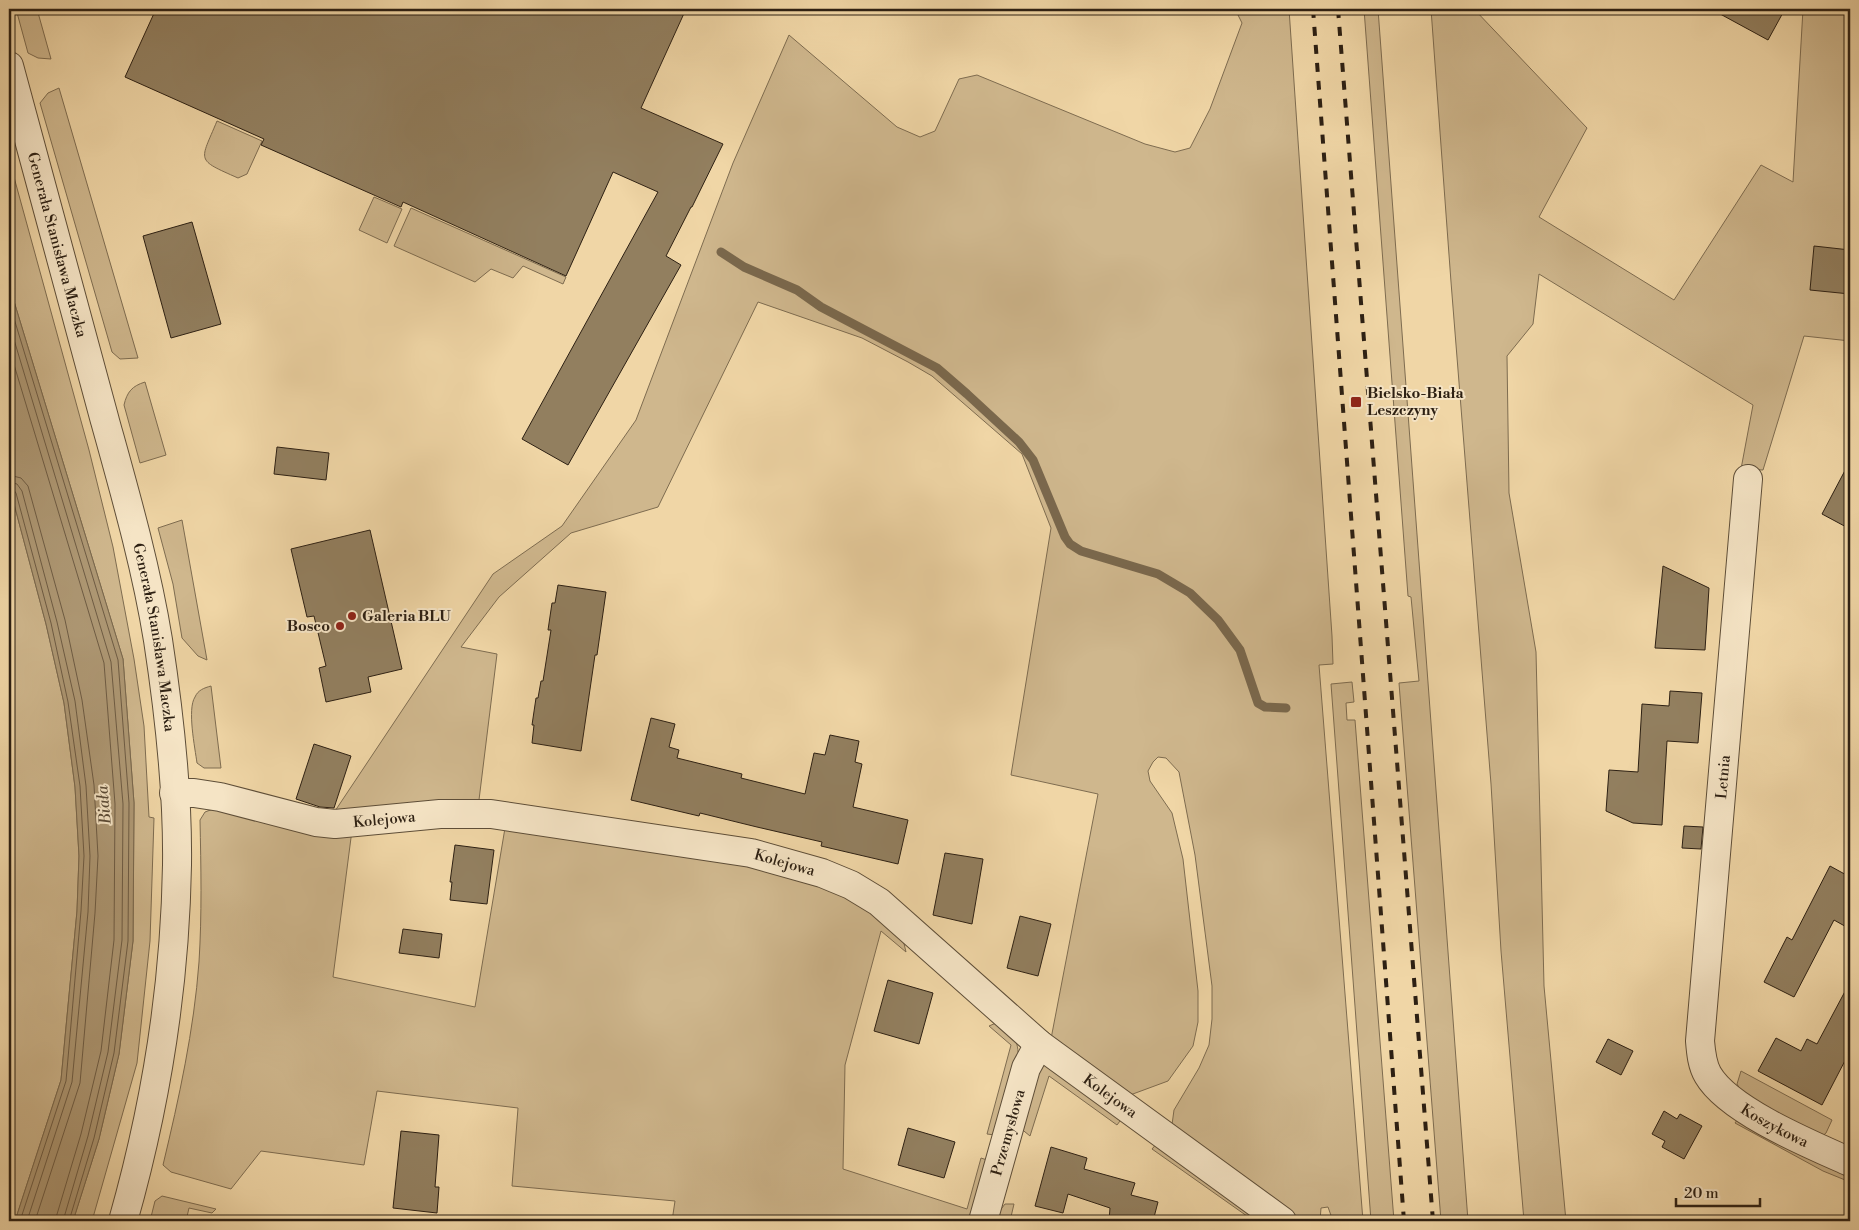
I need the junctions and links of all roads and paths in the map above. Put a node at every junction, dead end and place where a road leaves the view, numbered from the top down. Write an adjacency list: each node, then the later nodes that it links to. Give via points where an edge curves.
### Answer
1 (9, 66): 3 (street, Generała Stanisława Maczka, via 147,585 163,675)
2 (1748, 479): 5 (street, Letnia, via 1700,1041)
3 (174, 793): 4 (street, Kolejowa, via 220,797 335,824 440,814 491,814 751,853 783,861 851,885 879,902); 7 (street, Generała Stanisława Maczka, via 177,863 172,966 149,1117)
4 (1039, 1044): 8 (street, Przemysłowa, via 1026,1068); 9 (street, Kolejowa)
5 (1708, 1075): 6 (street, Koszykowa, via 1729,1098 1749,1112)
6 (1850, 1162)
7 (123, 1221)
8 (982, 1221)
9 (1282, 1221)

